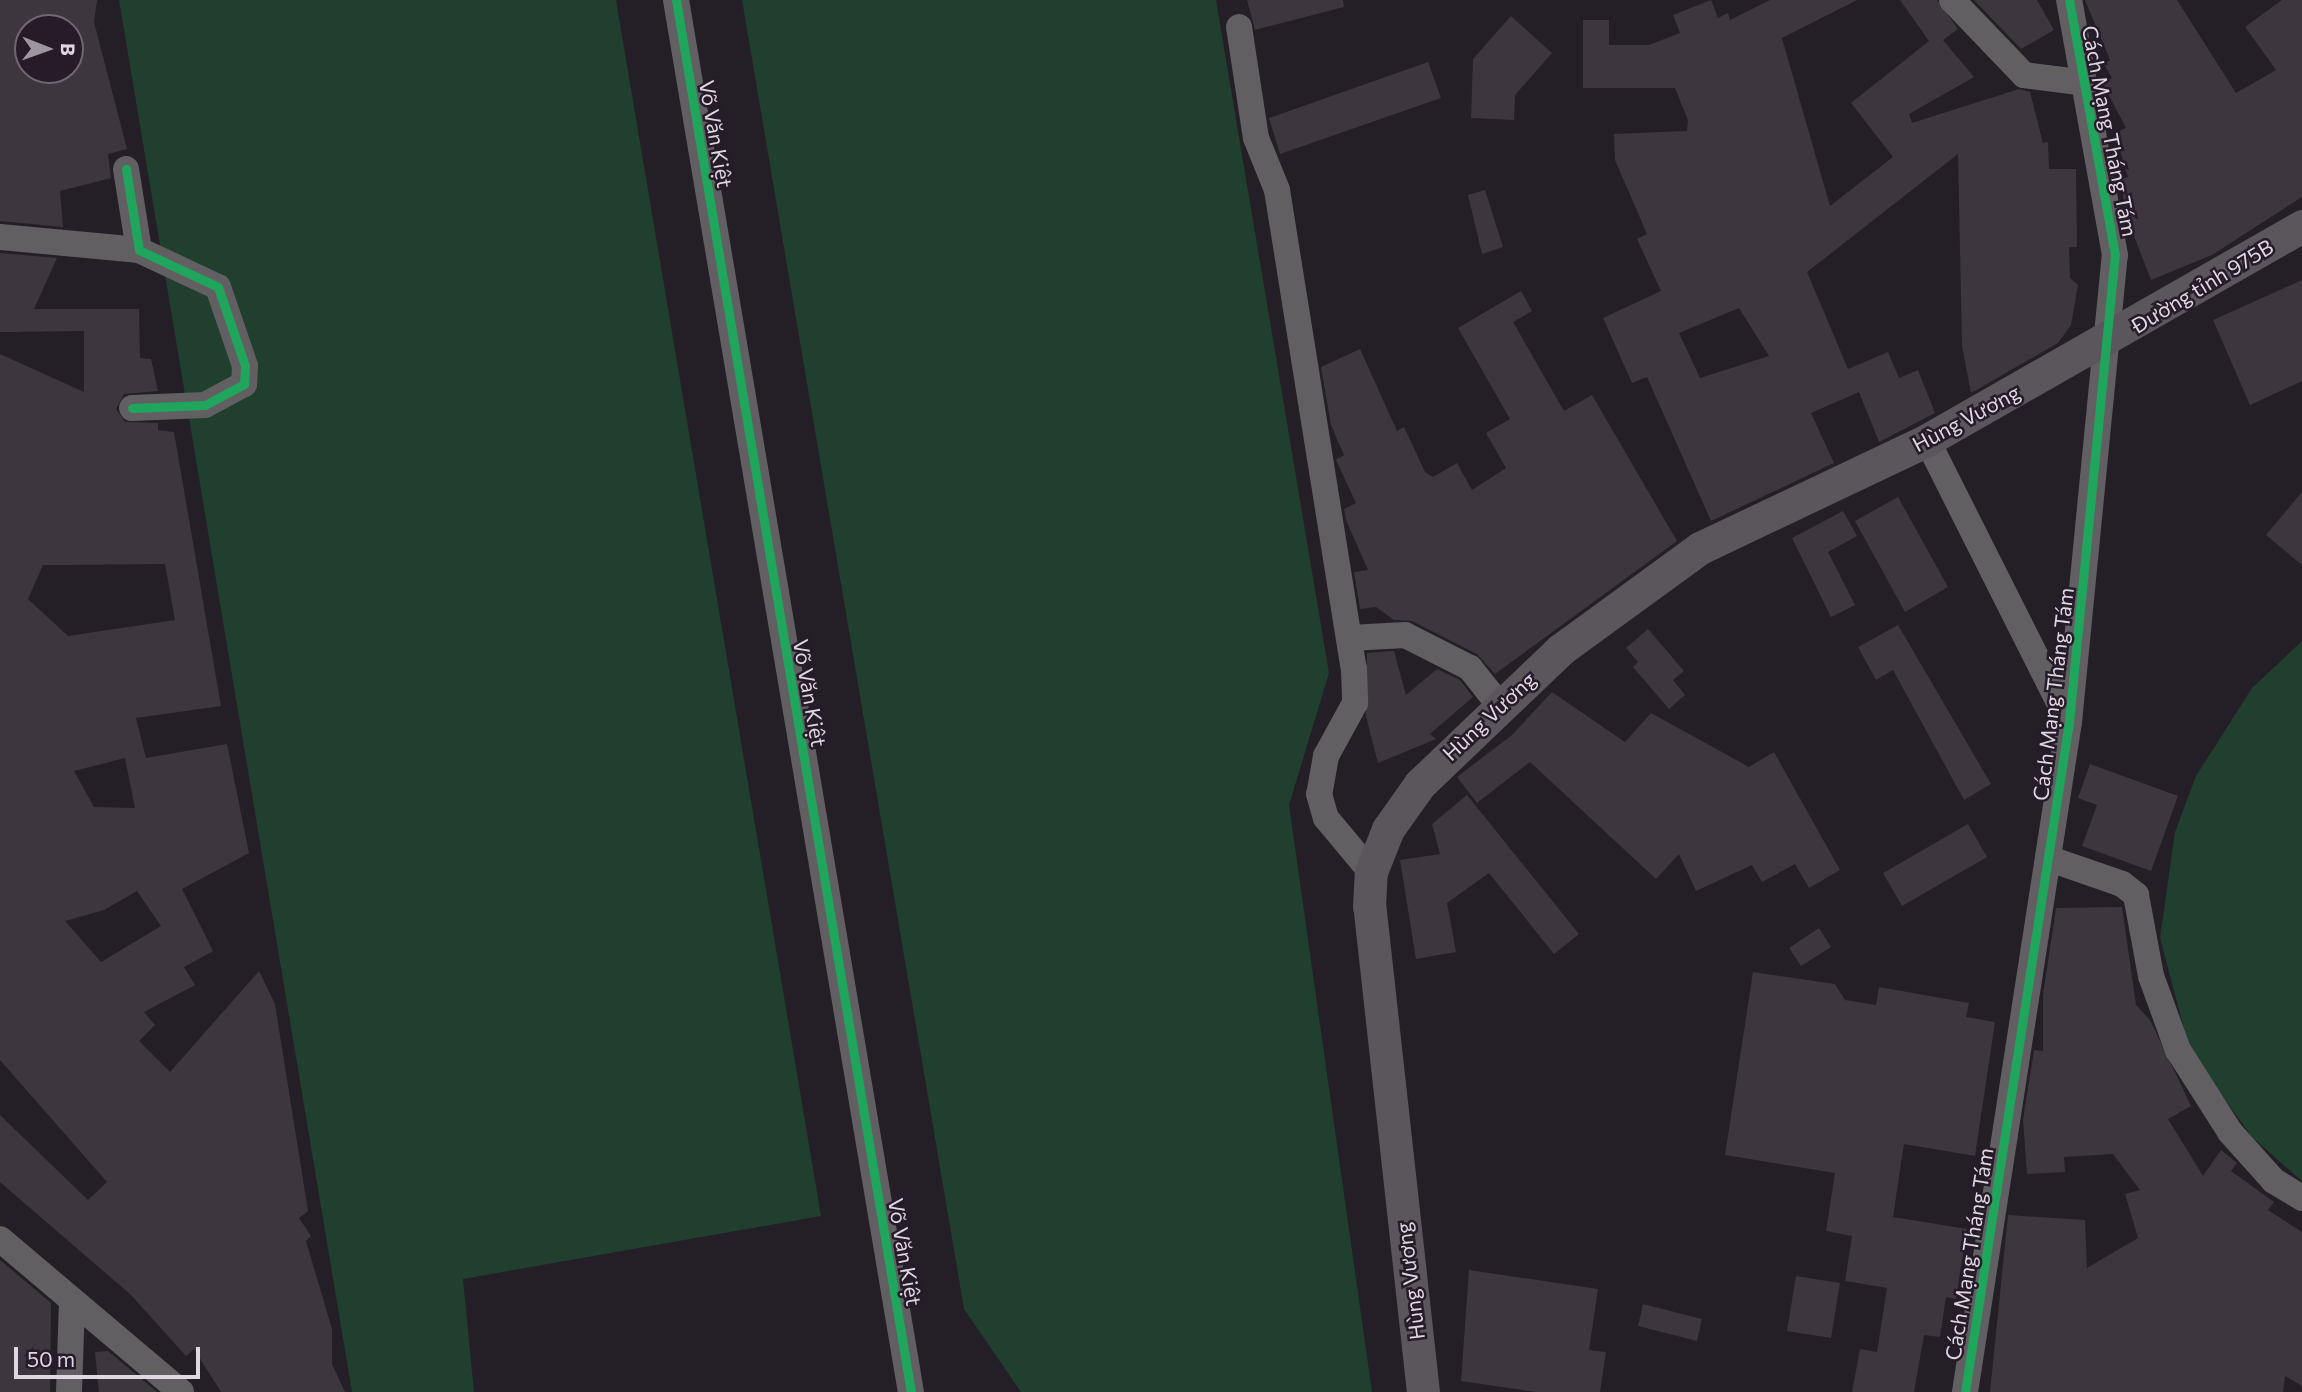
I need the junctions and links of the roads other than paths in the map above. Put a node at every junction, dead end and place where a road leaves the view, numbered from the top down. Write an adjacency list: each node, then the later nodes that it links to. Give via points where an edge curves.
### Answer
1 (676, 0): 23 (street, Võ Văn Kiệt)
2 (1952, 0): 5 (street, via 2024,75)
3 (2068, 0): 5 (street, Cách Mạng Tháng Tám)
4 (1240, 27): 13 (street, via 1256,138 1277,190)
5 (2079, 82): 10 (street, Cách Mạng Tháng Tám, via 2115,255)
6 (126, 169): 9 (street)
7 (2302, 226): 10 (main road, Đường tỉnh 975B)
8 (0, 237): 9 (street)
9 (139, 250): 11 (street, via 218,287 245,366 244,384 205,405)
10 (2102, 345): 12 (main road, Hùng Vương); 15 (street, Cách Mạng Tháng Tám)
11 (132, 408)
12 (1927, 440): 14 (main road, Hùng Vương, via 1700,548 1631,593); 15 (street)
13 (1350, 638): 14 (street, via 1405,635 1471,668); 17 (street, via 1354,703 1326,756 1319,794 1326,818)
14 (1500, 706): 17 (main road, Hùng Vương, via 1420,784 1388,829)
15 (2069, 722): 16 (street, Cách Mạng Tháng Tám)
16 (2050, 859): 18 (street, via 2122,884 2136,895 2151,976 2178,1050 2230,1132 2274,1181); 25 (street, Cách Mạng Tháng Tám)
17 (1371, 872): 24 (main road, Hùng Vương, via 1378,997)
18 (2302, 1198)
19 (0, 1238): 20 (street)
20 (72, 1300): 21 (street); 22 (street)
21 (69, 1392)
22 (181, 1392)
23 (911, 1392)
24 (1423, 1392)
25 (1965, 1392)

